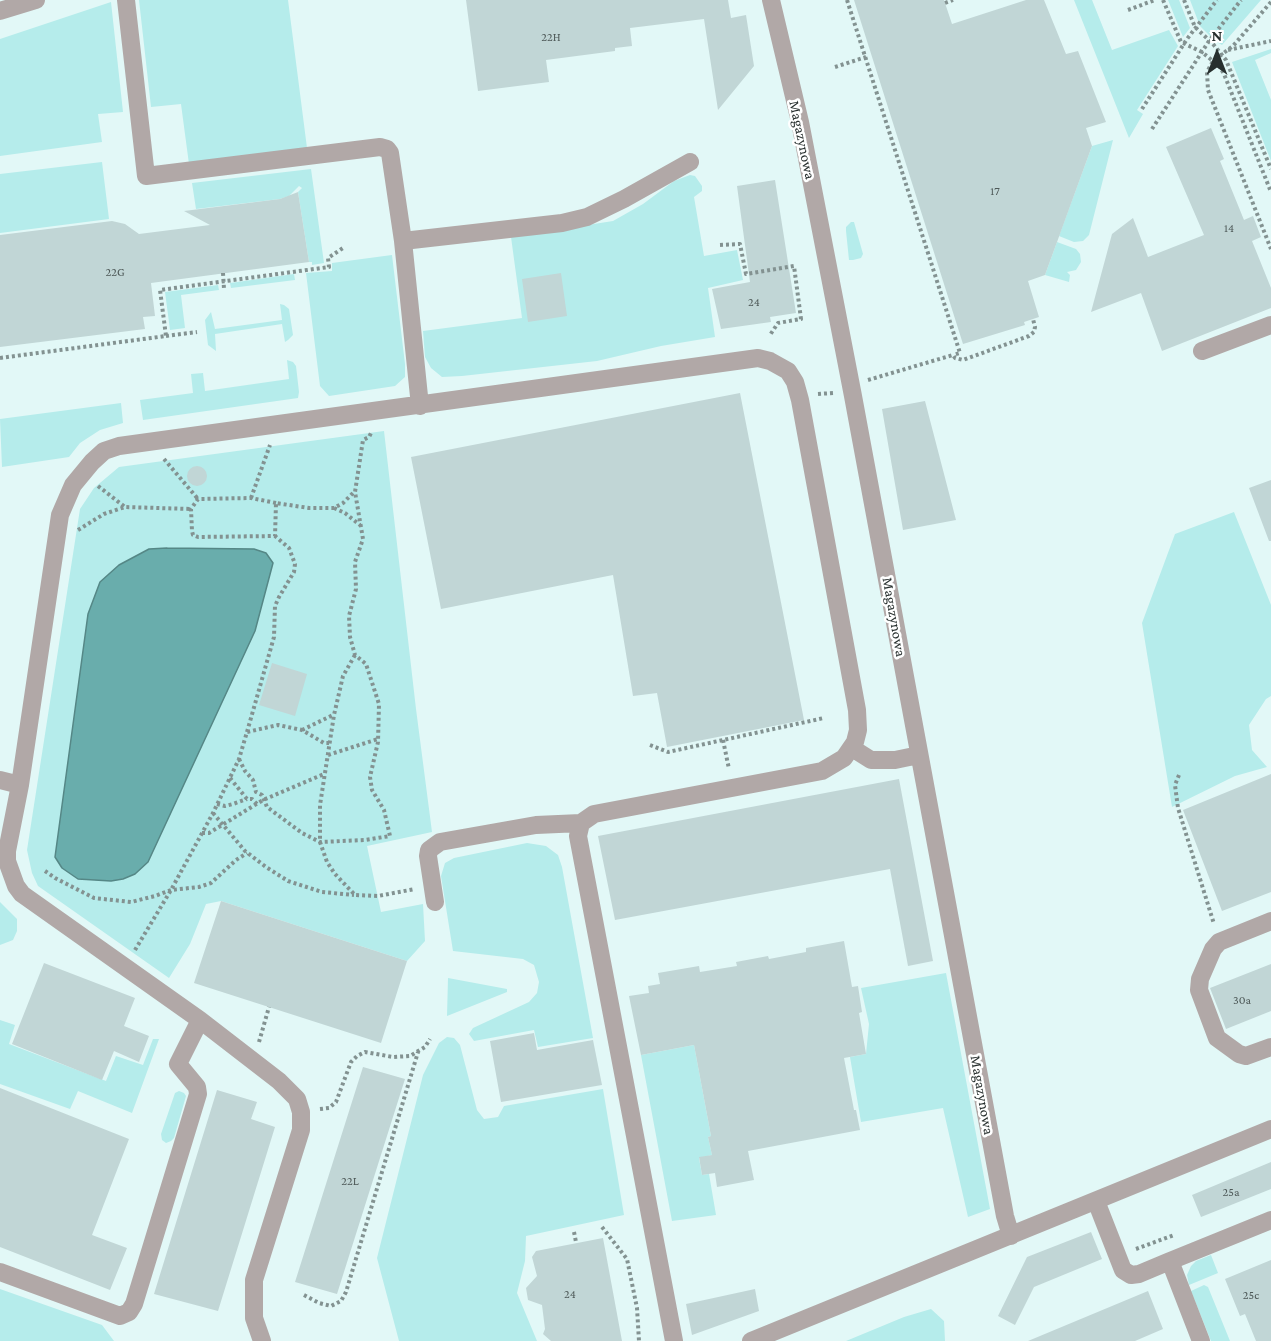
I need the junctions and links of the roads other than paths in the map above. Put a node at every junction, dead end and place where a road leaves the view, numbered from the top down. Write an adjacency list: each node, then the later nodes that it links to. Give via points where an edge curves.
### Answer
1 (36, 0): 4 (street)
2 (126, 0): 6 (street, via 146,176 380,147 390,153)
3 (771, 0): 11 (street, Magazynowa, via 800,122)
4 (0, 11)
5 (690, 162): 6 (street, via 587,217)
6 (403, 241): 9 (street)
7 (1271, 325): 8 (street)
8 (1202, 351)
9 (420, 406): 10 (street, via 742,359 770,361 788,371 800,400 856,710 857,737); 13 (street, via 119,446 92,462 73,485 60,515)
10 (852, 748): 11 (street, via 871,760); 14 (street, via 839,763 822,771 594,814)
11 (919, 755): 22 (street, Magazynowa)
12 (0, 780): 13 (street)
13 (20, 785): 17 (street, via 7,851 15,886)
14 (581, 823): 15 (street, via 536,825 440,842 429,850 428,856); 26 (street, via 578,842)
15 (433, 894)
16 (1271, 921): 18 (street, via 1219,942 1200,979 1199,990 1217,1038 1246,1056)
17 (200, 1020): 24 (street, via 178,1064 198,1094 129,1312 120,1316); 25 (street, via 290,1090 301,1112 301,1130 254,1280 254,1318)
18 (1271, 1047)
19 (1271, 1129): 20 (street)
20 (1096, 1201): 22 (street); 23 (street, via 1123,1270 1139,1274)
21 (1271, 1220): 23 (street)
22 (1011, 1236): 27 (street)
23 (1170, 1261): 28 (street)
24 (0, 1272)
25 (262, 1341)
26 (674, 1341)
27 (752, 1341)
28 (1202, 1341)

